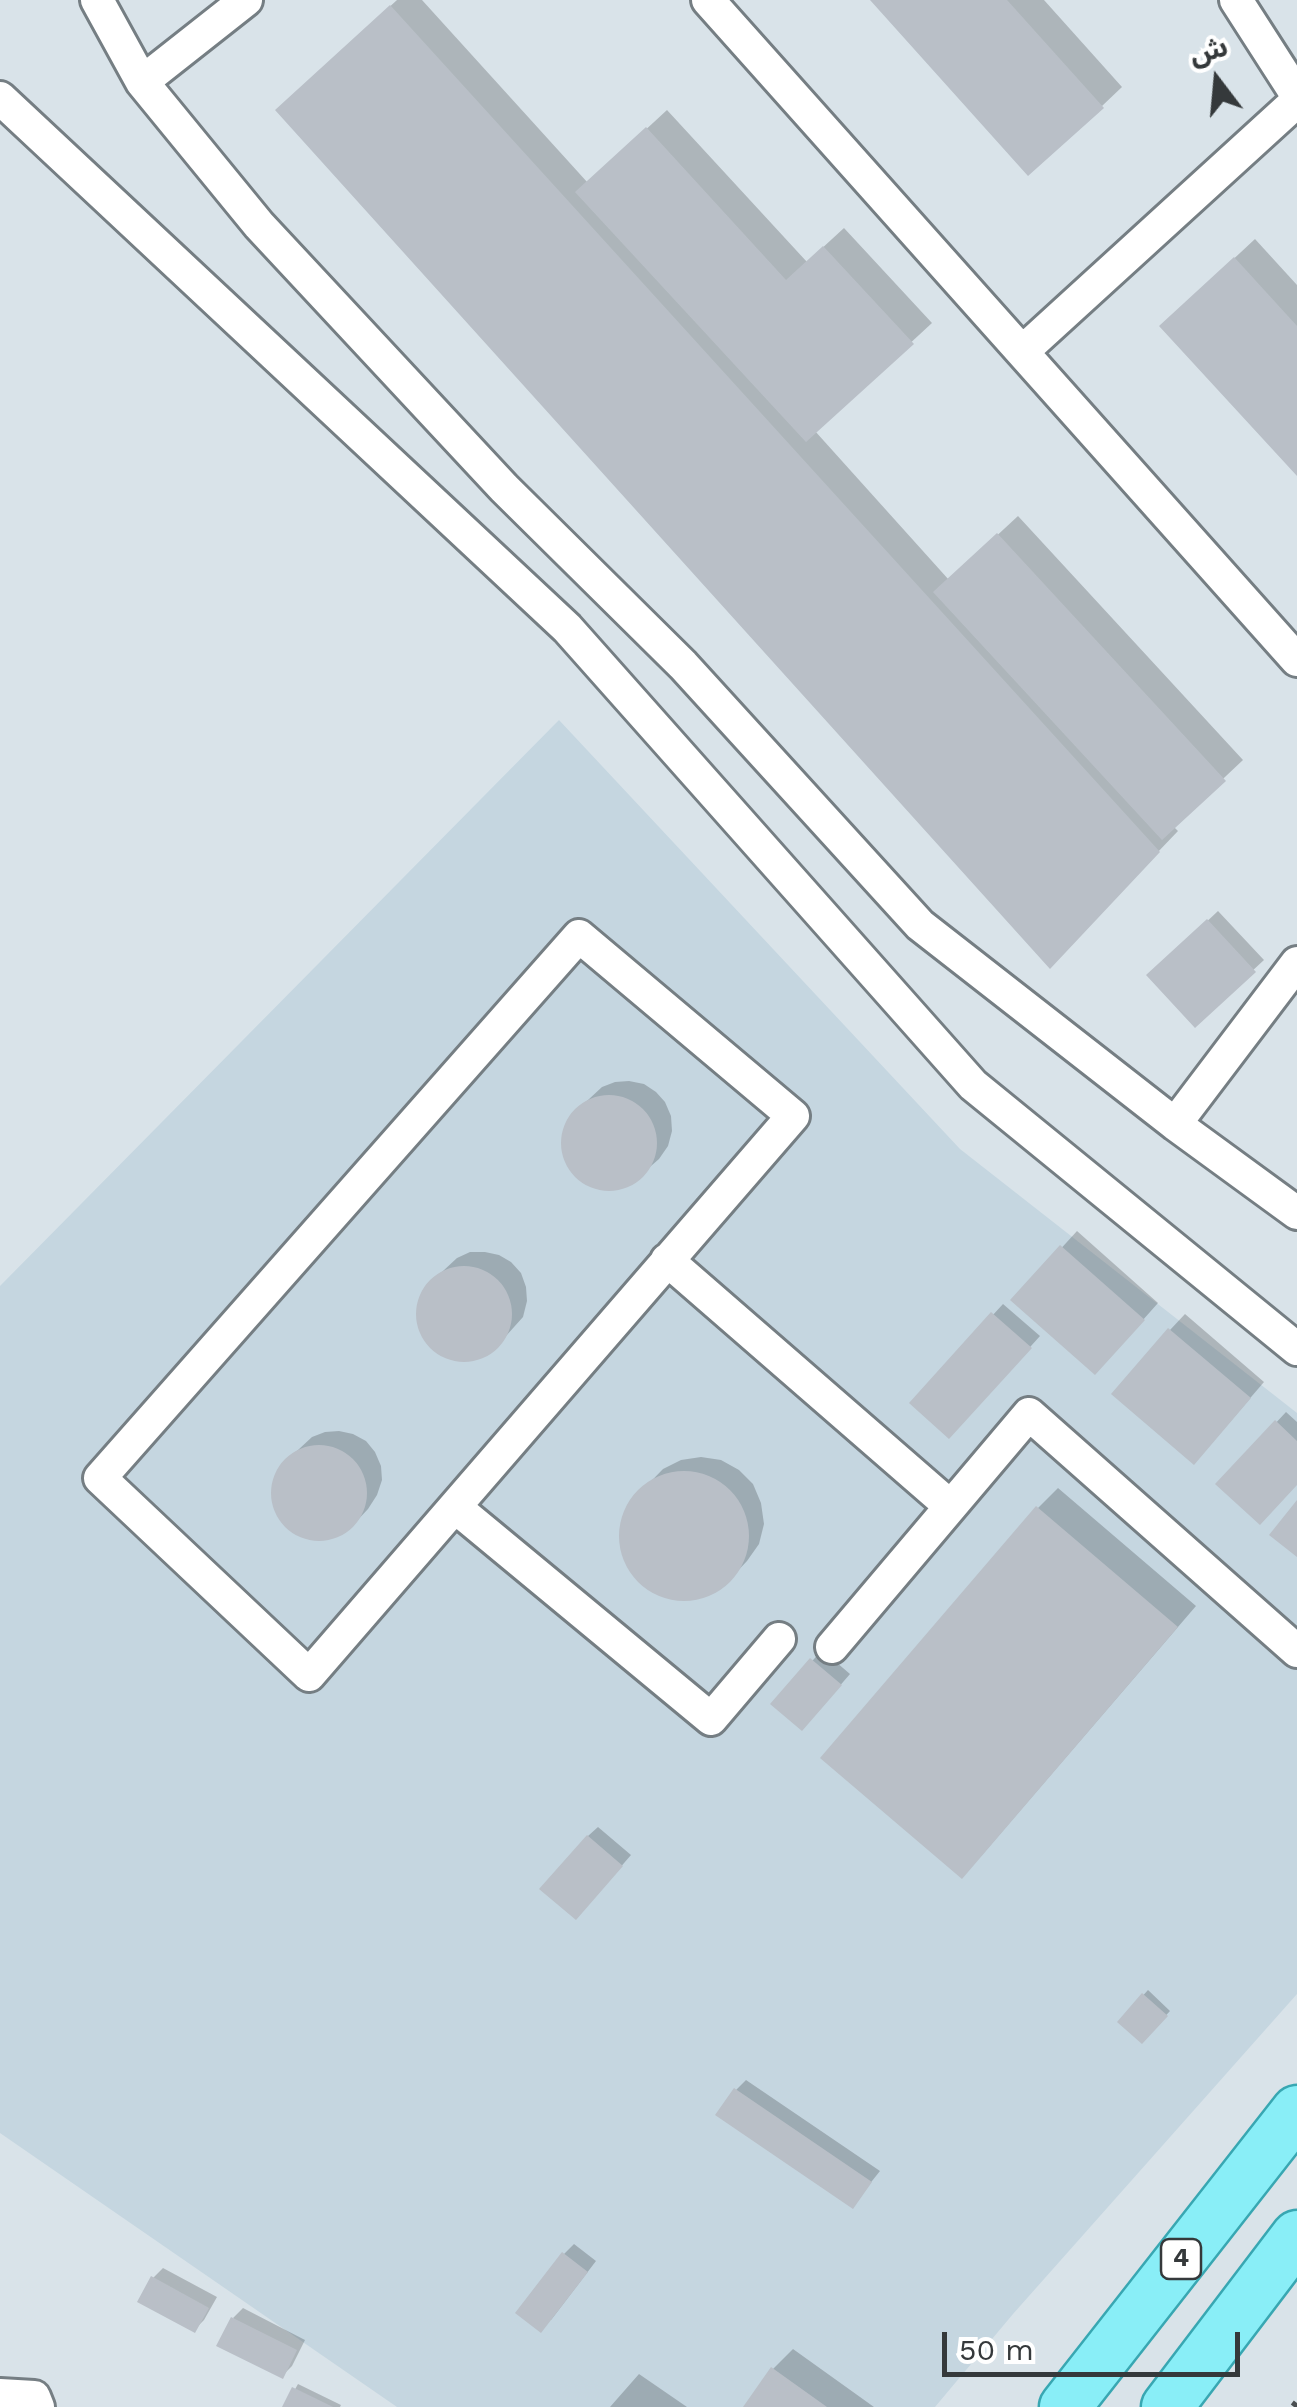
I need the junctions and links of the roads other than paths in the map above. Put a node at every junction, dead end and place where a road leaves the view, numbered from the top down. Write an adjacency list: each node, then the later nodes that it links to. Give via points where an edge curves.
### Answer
1 (97, 0): 5 (street)
2 (246, 0): 5 (street)
3 (708, 0): 8 (street)
4 (1236, 0): 7 (street)
5 (142, 82): 11 (street, via 259,225 504,488 683,665 920,924)
6 (0, 98): 14 (street, via 567,628 973,1085)
7 (1297, 98): 8 (street)
8 (1022, 352): 9 (street)
9 (1297, 660)
10 (1297, 963): 11 (street)
11 (1175, 1124): 12 (street)
12 (1297, 1213)
13 (668, 1260): 15 (street); 16 (street); 16 (street, via 793,1116 580,936 100,1478 310,1675)
14 (1297, 1349)
15 (950, 1506): 18 (street); 19 (street, via 1029,1414)
16 (455, 1507): 17 (street, via 711,1719)
17 (780, 1639)
18 (832, 1647)
19 (1297, 1651)
20 (1297, 2111): 24 (main road, 4)
21 (1297, 2236): 25 (main road)
22 (0, 2395): 23 (street, via 34,2397)
23 (38, 2407)
24 (1065, 2407)
25 (1166, 2407)

